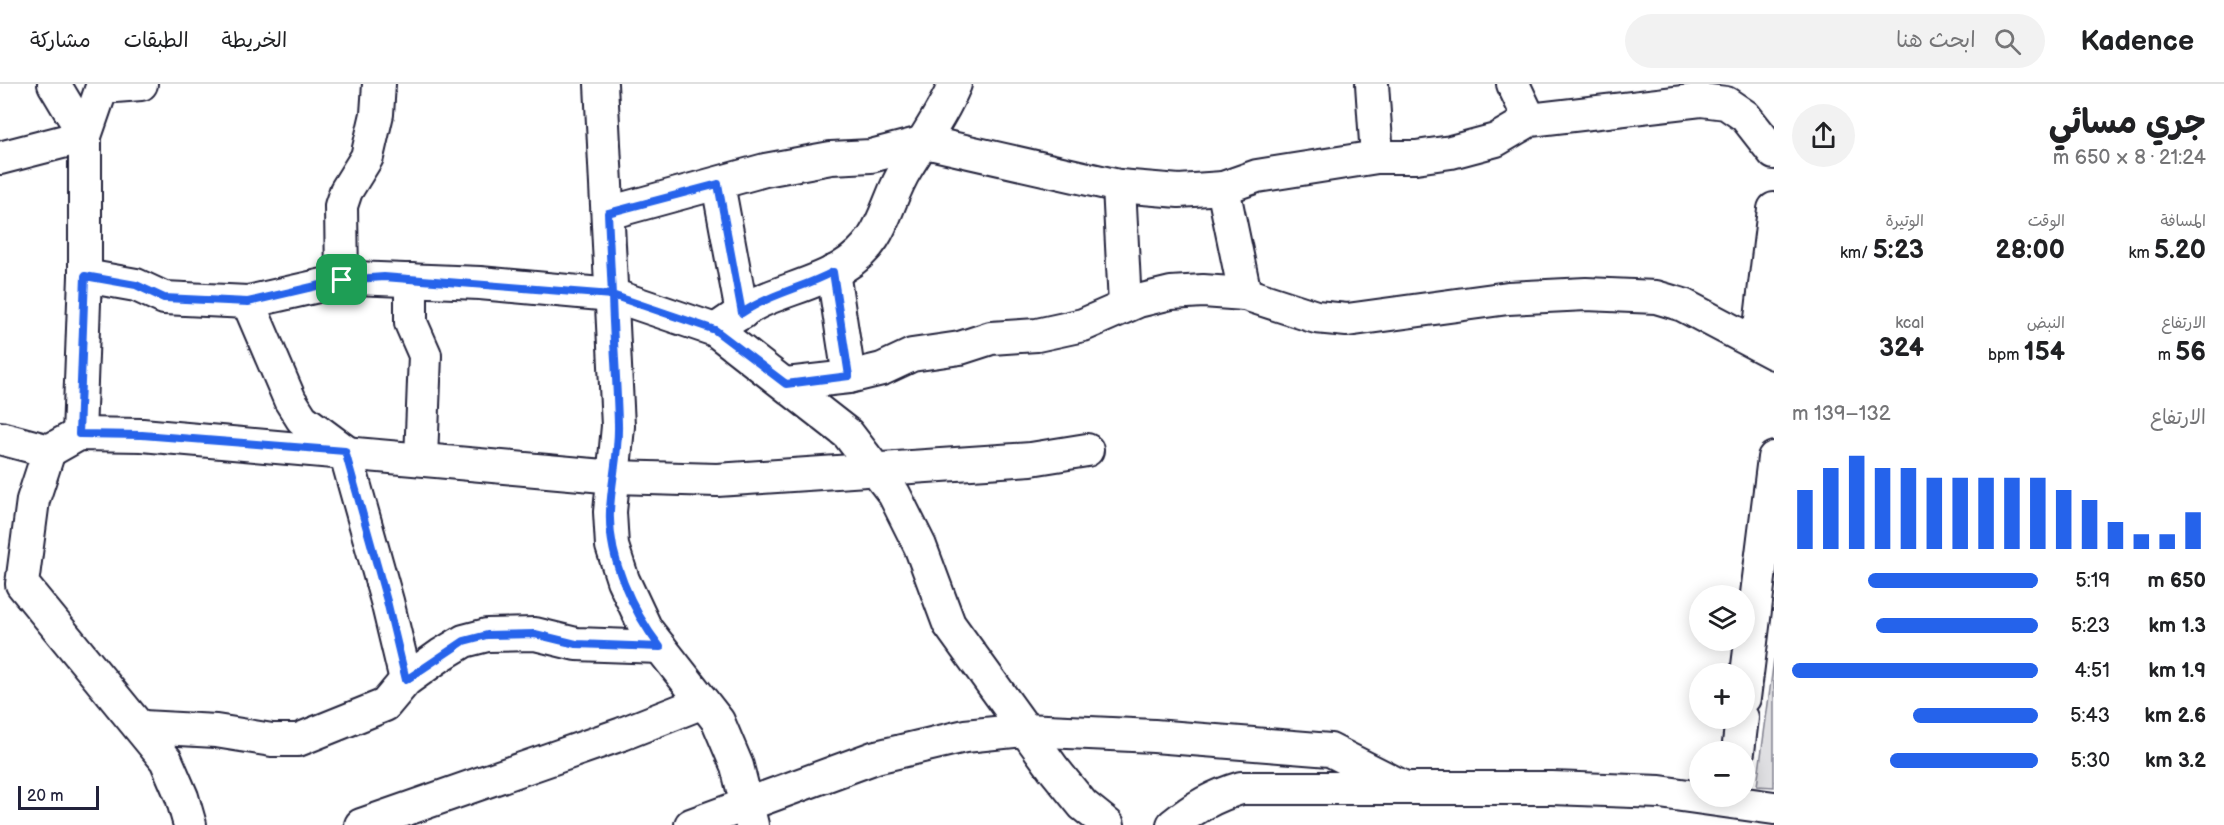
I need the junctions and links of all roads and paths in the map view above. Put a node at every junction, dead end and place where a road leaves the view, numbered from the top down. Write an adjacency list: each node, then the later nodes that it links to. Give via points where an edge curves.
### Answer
1 (54, 84): 10 (street)
2 (141, 84): 8 (street)
3 (379, 84): 22 (street, via 367,157 341,206)
4 (601, 84): 19 (street)
5 (955, 84): 11 (street)
6 (1372, 84): 13 (street)
7 (1513, 84): 9 (street)
8 (102, 86): 10 (street)
9 (1530, 120): 12 (street, via 1701,100 1726,102 1745,116); 13 (street, via 1496,140 1451,152)
10 (85, 136): 14 (street); 21 (street)
11 (925, 142): 15 (street, via 871,156 831,158 765,170); 16 (street); 20 (street, via 906,168 887,216 869,244)
12 (1774, 153)
13 (1377, 157): 17 (street, via 1257,176)
14 (0, 158)
15 (718, 184): 19 (street); 28 (street)
16 (1119, 186): 17 (street, via 1179,191); 27 (street)
17 (1223, 188): 24 (street)
18 (1774, 209): 30 (street)
19 (608, 213): 25 (street)
20 (833, 272): 28 (street, via 760,301); 31 (street)
21 (85, 276): 26 (street, via 136,285 164,298); 33 (street)
22 (342, 280): 23 (street); 26 (street)
23 (411, 280): 25 (street); 38 (street, via 411,323 424,355)
24 (1245, 294): 27 (street, via 1171,293); 30 (street, via 1316,317 1347,320 1508,298 1586,294 1656,297 1683,305)
25 (612, 295): 29 (street); 41 (street, via 618,426)
26 (248, 302): 37 (street, via 302,419)
27 (1125, 305): 31 (street, via 1083,325 912,354 882,369)
28 (742, 313): 29 (street)
29 (715, 330): 32 (street)
30 (1766, 348)
31 (849, 376): 32 (street)
32 (786, 384): 40 (street, via 848,434)
33 (79, 434): 36 (street); 37 (street, via 142,435)
34 (0, 438): 36 (street)
35 (1087, 450): 40 (street, via 1031,459)
36 (49, 451): 42 (street)
37 (345, 451): 38 (street); 45 (street)
38 (422, 459): 41 (street)
39 (1774, 459): 44 (street)
40 (875, 470): 41 (street, via 717,480); 48 (street, via 894,494 920,546 949,624)
41 (615, 477): 43 (street, via 610,512 612,546 646,629)
42 (11, 591): 47 (street)
43 (660, 647): 45 (street, via 576,644 535,634 487,635 464,641); 46 (street)
44 (1748, 663)
45 (406, 680): 47 (street, via 385,705 298,740)
46 (703, 702): 51 (street, via 718,721 737,766); 53 (street)
47 (142, 727): 52 (street, via 166,760)
48 (1025, 730): 49 (street, via 1330,750); 51 (street, via 965,736 876,757); 55 (street, via 1083,805)
49 (1405, 788): 50 (street, via 1660,792); 56 (street, via 1241,788 1198,805)
50 (1748, 809)
51 (750, 815): 54 (street)
52 (190, 825)
53 (362, 825)
54 (691, 825)
55 (1108, 825)
56 (1173, 825)

